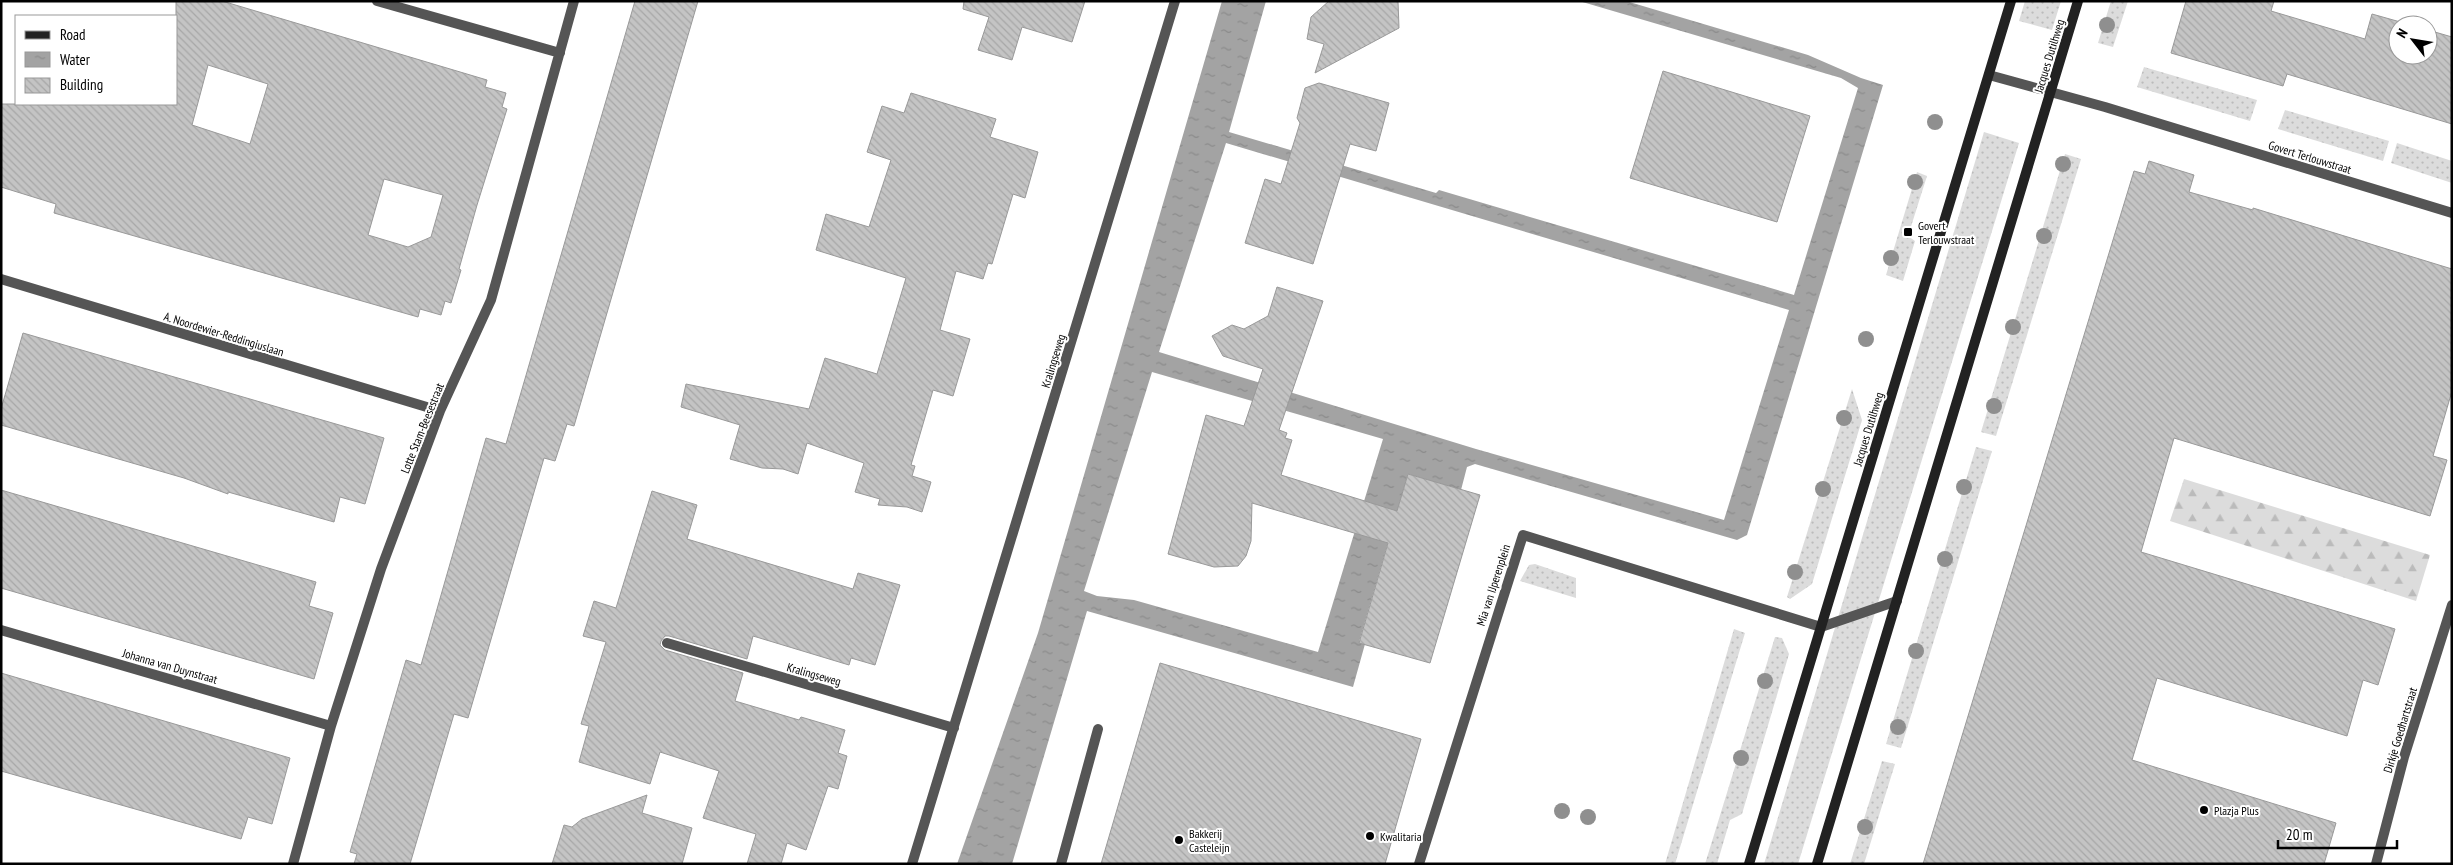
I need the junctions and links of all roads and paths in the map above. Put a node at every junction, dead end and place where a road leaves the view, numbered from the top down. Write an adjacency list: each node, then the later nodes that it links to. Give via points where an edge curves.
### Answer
1 (377, 1): 6 (street)
2 (574, 1): 6 (street, Lotte Stam-Beesestraat)
3 (1175, 1): 18 (street, Kralingseweg)
4 (2012, 1): 7 (main road, Jacques Dutilhweg)
5 (2078, 1): 8 (main road, Jacques Dutilhweg)
6 (560, 52): 11 (street, Lotte Stam-Beesestraat, via 491,300)
7 (1989, 75): 8 (street, Govert Terlouwstraat); 14 (main road, Jacques Dutilhweg)
8 (2051, 92): 9 (street, Govert Terlouwstraat); 12 (main road, Jacques Dutilhweg)
9 (2452, 213)
10 (1, 280): 11 (street, A. Noordewier-Reddingiuslaan)
11 (440, 411): 17 (street, Lotte Stam-Beesestraat, via 381,569)
12 (1897, 601): 14 (street); 25 (main road, Jacques Dutilhweg)
13 (2452, 605): 26 (street, Dirkje Goedhartstraat, via 2404,757)
14 (1821, 627): 23 (street, Mia van IJperenplein, via 1523,535); 24 (main road, Jacques Dutilhweg)
15 (1, 630): 17 (street, Johanna van Duynstraat)
16 (667, 643): 18 (street, Kralingseweg)
17 (331, 726): 20 (street, Lotte Stam-Beesestraat)
18 (954, 728): 21 (street, Kralingseweg)
19 (1098, 729): 22 (street)
20 (292, 864)
21 (912, 864)
22 (1061, 864)
23 (1419, 864)
24 (1749, 864)
25 (1817, 864)
26 (2376, 864)

